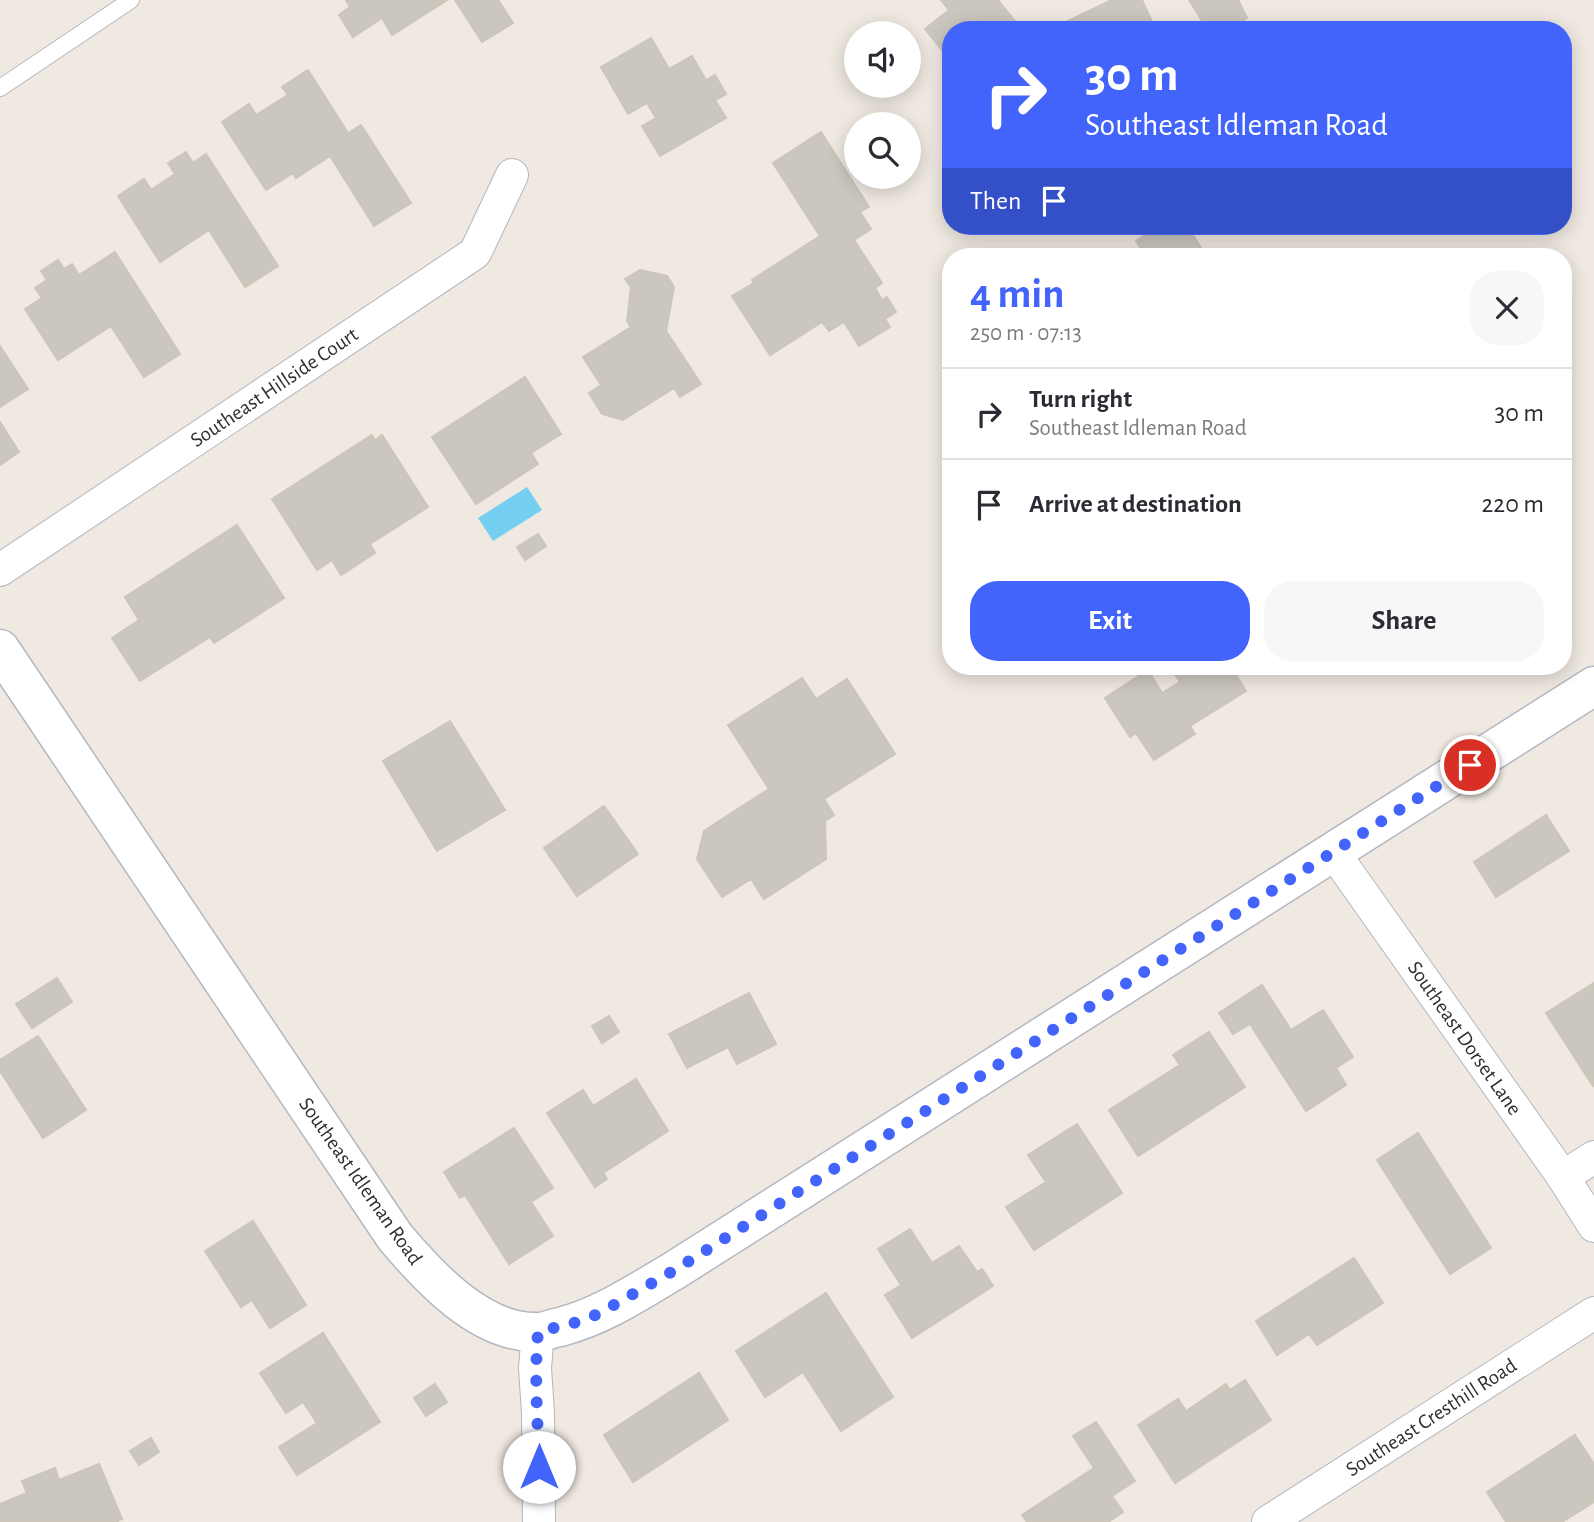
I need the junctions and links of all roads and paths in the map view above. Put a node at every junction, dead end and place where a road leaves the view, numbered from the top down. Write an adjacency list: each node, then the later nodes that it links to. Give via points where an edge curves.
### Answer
1 (131, 0): 2 (lane)
2 (0, 88)
3 (512, 175): 4 (street, Southeast Hillside Court, via 475,253)
4 (0, 570)
5 (0, 649): 12 (main road, Southeast Idleman Road, via 395,1237 456,1300 510,1328)
6 (1594, 686): 7 (main road, Southeast Idleman Road)
7 (1334, 853): 9 (street, Southeast Dorset Lane); 12 (main road, Southeast Idleman Road, via 664,1276 598,1314)
8 (1594, 1157): 9 (street)
9 (1563, 1177): 10 (street, Southeast Dorset Lane)
10 (1594, 1226)
11 (1594, 1313): 14 (street, Southeast Cresthill Road)
12 (538, 1332): 13 (street)
13 (539, 1522)
14 (1268, 1522)

